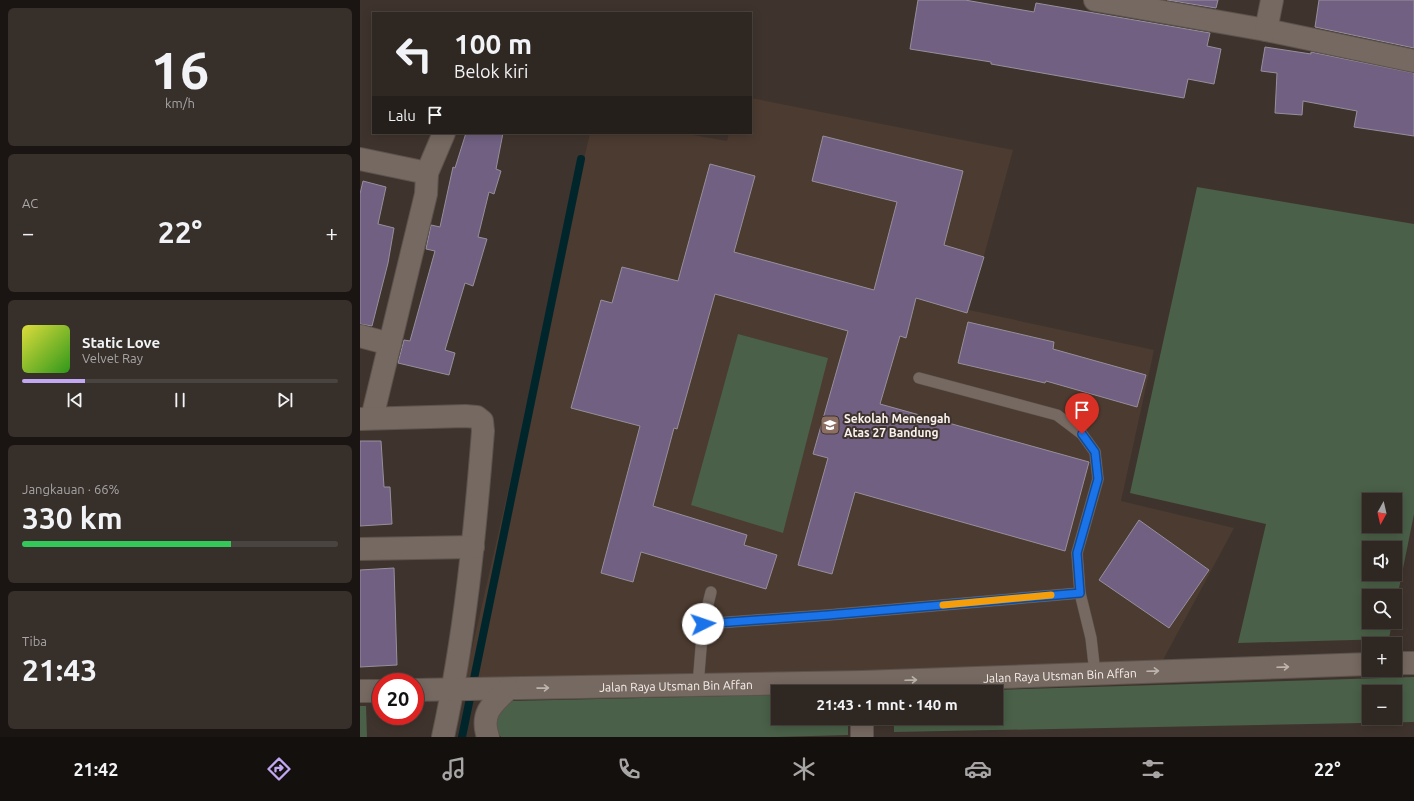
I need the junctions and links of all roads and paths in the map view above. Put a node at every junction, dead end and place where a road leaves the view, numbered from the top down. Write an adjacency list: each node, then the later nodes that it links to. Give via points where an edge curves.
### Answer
1 (1095, 0): 3 (street)
2 (1272, 0): 3 (street)
3 (1266, 30): 4 (street)
4 (1414, 61)
5 (444, 134): 7 (street)
6 (360, 159): 7 (street)
7 (427, 173): 9 (street, via 426,194)
8 (360, 336): 9 (street)
9 (390, 344): 11 (street)
10 (918, 378): 15 (lane, via 1057,414 1082,434 1095,452 1098,479 1077,553)
11 (366, 418): 12 (street, via 481,418 483,430)
12 (473, 548): 13 (street); 24 (street)
13 (360, 549)
14 (711, 592): 16 (lane)
15 (1080, 593): 16 (lane); 20 (lane, via 1091,638)
16 (703, 624): 21 (lane)
17 (1414, 662): 18 (street)
18 (1402, 663)
19 (1362, 664): 20 (street, Jalan Raya Utsman Bin Affan, one-way to 19)
20 (1094, 669): 22 (street, Jalan Raya Utsman Bin Affan, one-way to 20)
21 (698, 685): 23 (street, Jalan Raya Utsman Bin Affan); 25 (street, Jalan Raya Utsman Bin Affan, one-way to 21)
22 (888, 685)
23 (771, 686)
24 (458, 688): 25 (street, Jalan Raya Utsman Bin Affan); 26 (street, Jalan Raya Utsman Bin Affan); 30 (street)
25 (499, 688): 31 (street, via 486,713 485,727)
26 (424, 690)
27 (360, 691): 28 (street)
28 (372, 691)
29 (862, 725): 32 (street)
30 (443, 737)
31 (488, 737)
32 (862, 737)

